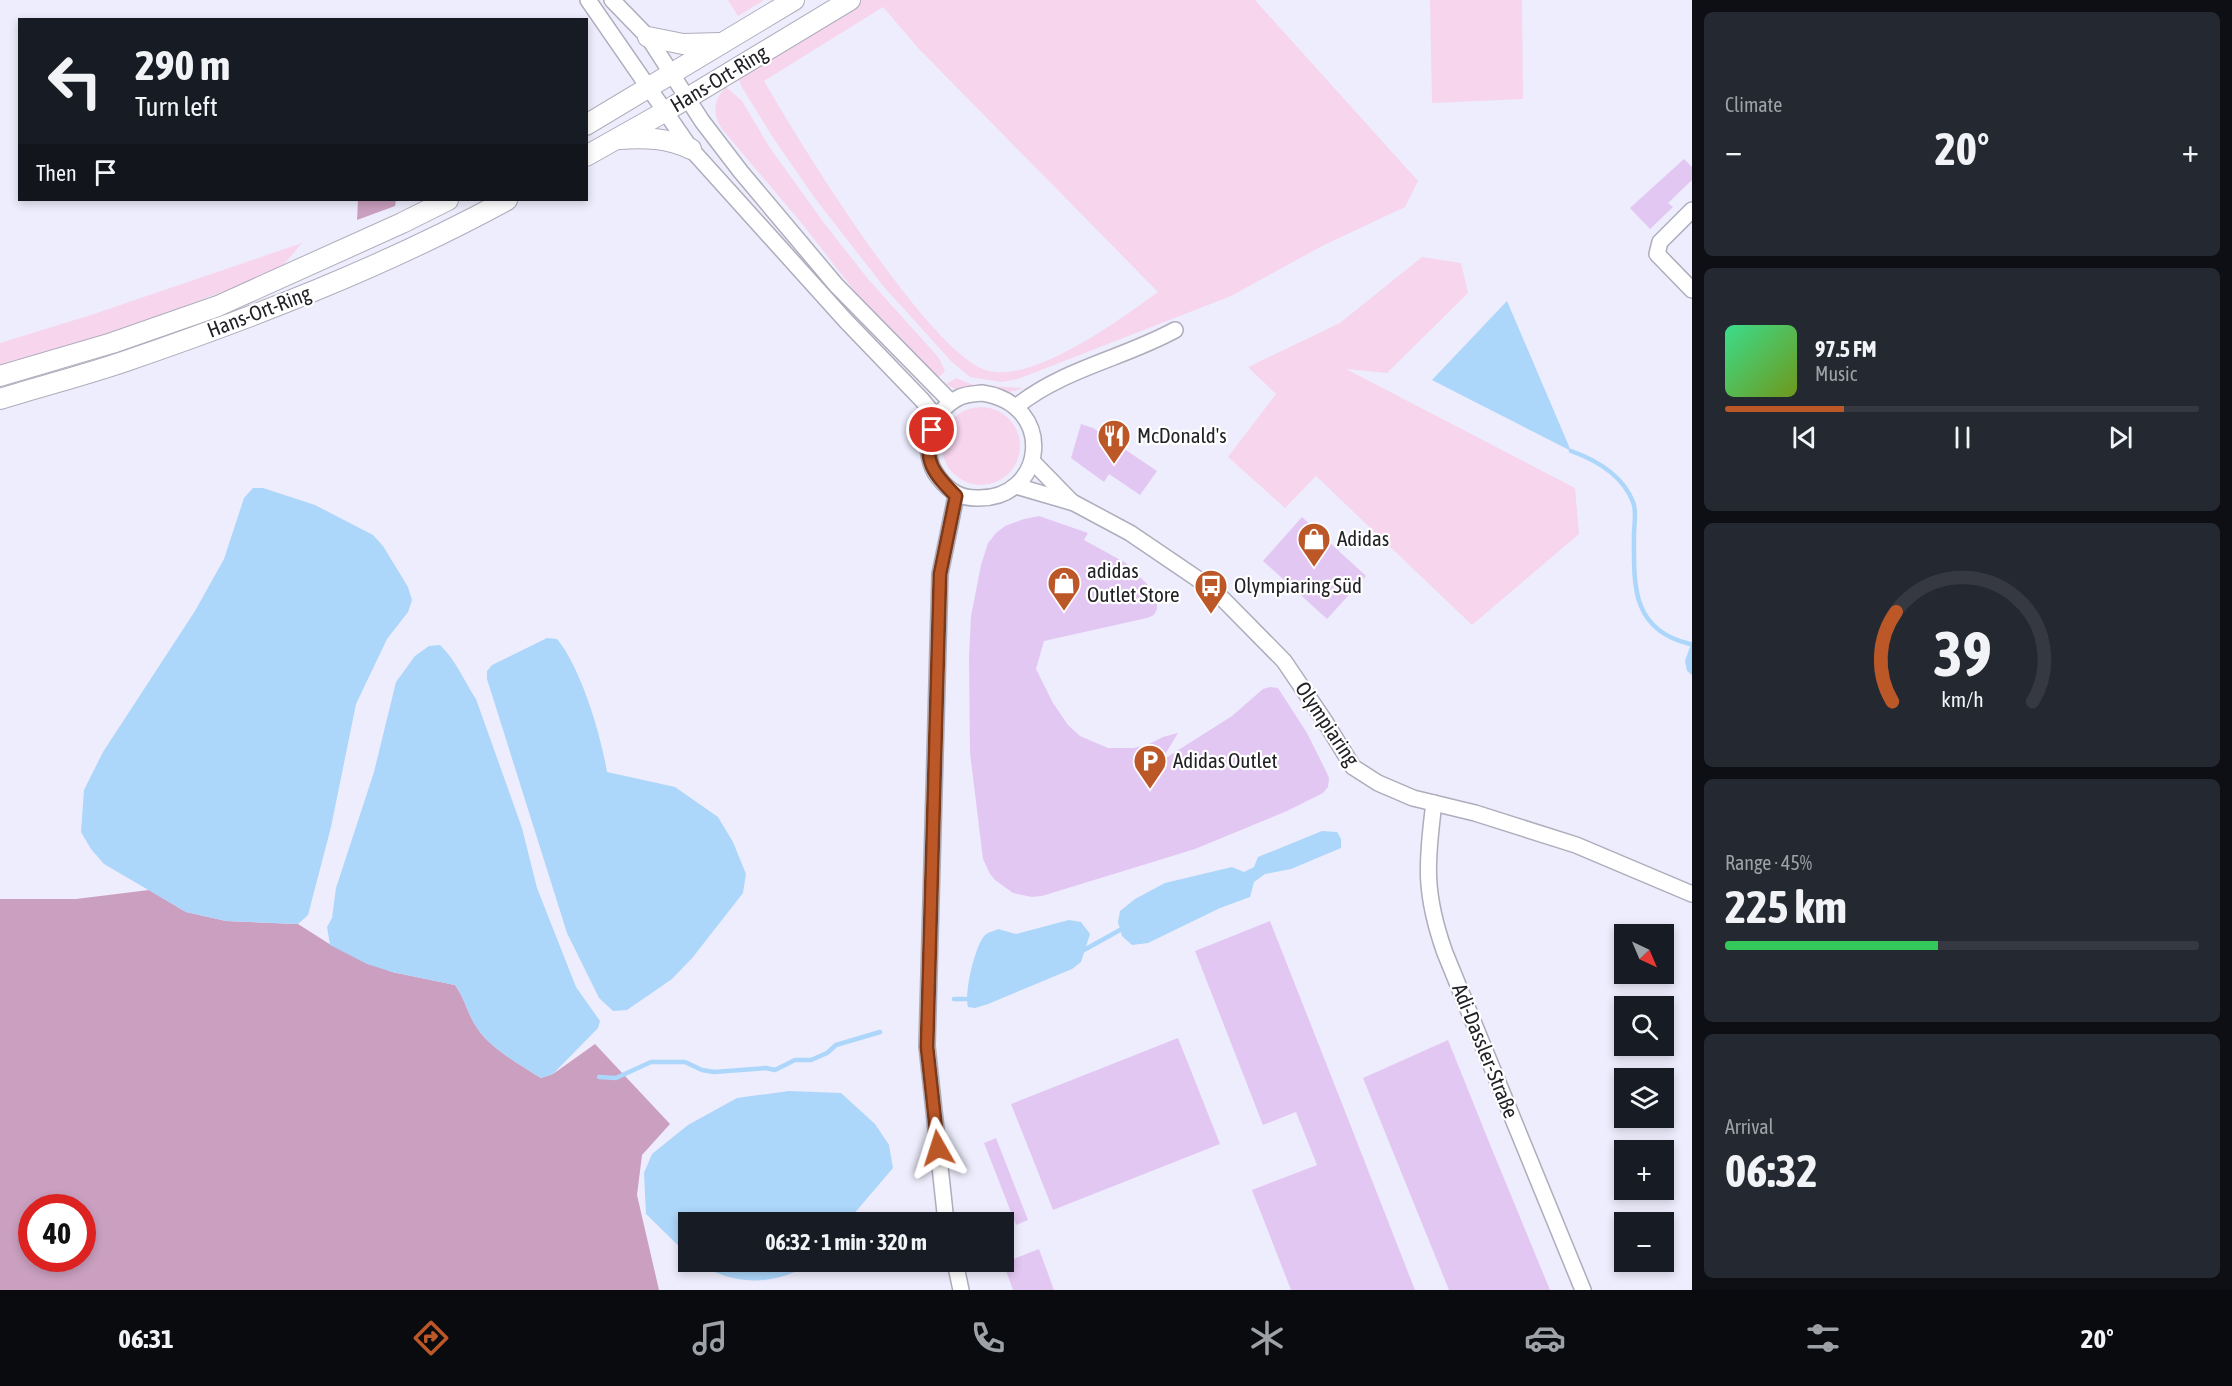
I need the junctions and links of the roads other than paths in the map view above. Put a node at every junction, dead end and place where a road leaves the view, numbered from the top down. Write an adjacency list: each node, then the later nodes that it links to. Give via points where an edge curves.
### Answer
1 (588, 0): 8 (street)
2 (612, 0): 5 (street)
3 (794, 0): 6 (main road, Hans-Ort-Ring)
4 (850, 0): 9 (main road, Hans-Ort-Ring)
5 (648, 37): 6 (main road, via 683,44); 7 (street)
6 (724, 43): 7 (main road, Hans-Ort-Ring)
7 (672, 75): 8 (main road, Hans-Ort-Ring); 9 (street)
8 (650, 87): 10 (street); 11 (main road, Hans-Ort-Ring)
9 (687, 98): 10 (main road, Hans-Ort-Ring); 22 (street, via 741,172 836,285)
10 (666, 111): 12 (main road, Hans-Ort-Ring); 13 (street)
11 (588, 124)
12 (617, 139): 13 (main road, via 668,140); 14 (main road, Hans-Ort-Ring)
13 (692, 149): 24 (street)
14 (588, 155)
15 (446, 201): 20 (main road, Hans-Ort-Ring, via 219,306)
16 (505, 201): 21 (main road, Hans-Ort-Ring, via 403,252 306,294 135,358)
17 (1692, 210): 18 (street, via 1660,242 1657,254)
18 (1692, 290)
19 (1175, 330): 23 (street, via 1081,370 1032,394)
20 (0, 376)
21 (0, 399)
22 (951, 402): 23 (street, via 982,393 1002,397); 24 (street)
23 (1017, 406): 25 (street, via 1031,428)
24 (936, 417): 27 (street, via 928,442 930,459 939,479)
25 (1032, 461): 26 (street); 28 (street, Olympiaring)
26 (1016, 486): 27 (street, via 987,499); 28 (street, Olympiaring)
27 (956, 496): 31 (street, via 940,574 927,1047)
28 (1074, 503): 29 (street, Olympiaring, via 1130,533 1214,590 1284,661 1353,767 1397,793)
29 (1434, 803): 30 (street, Olympiaring, via 1576,845); 34 (street, Adi-Dassler-Straße, via 1427,857 1432,914)
30 (1692, 894)
31 (945, 1212)
32 (957, 1272): 33 (street)
33 (961, 1290)
34 (1583, 1290)

